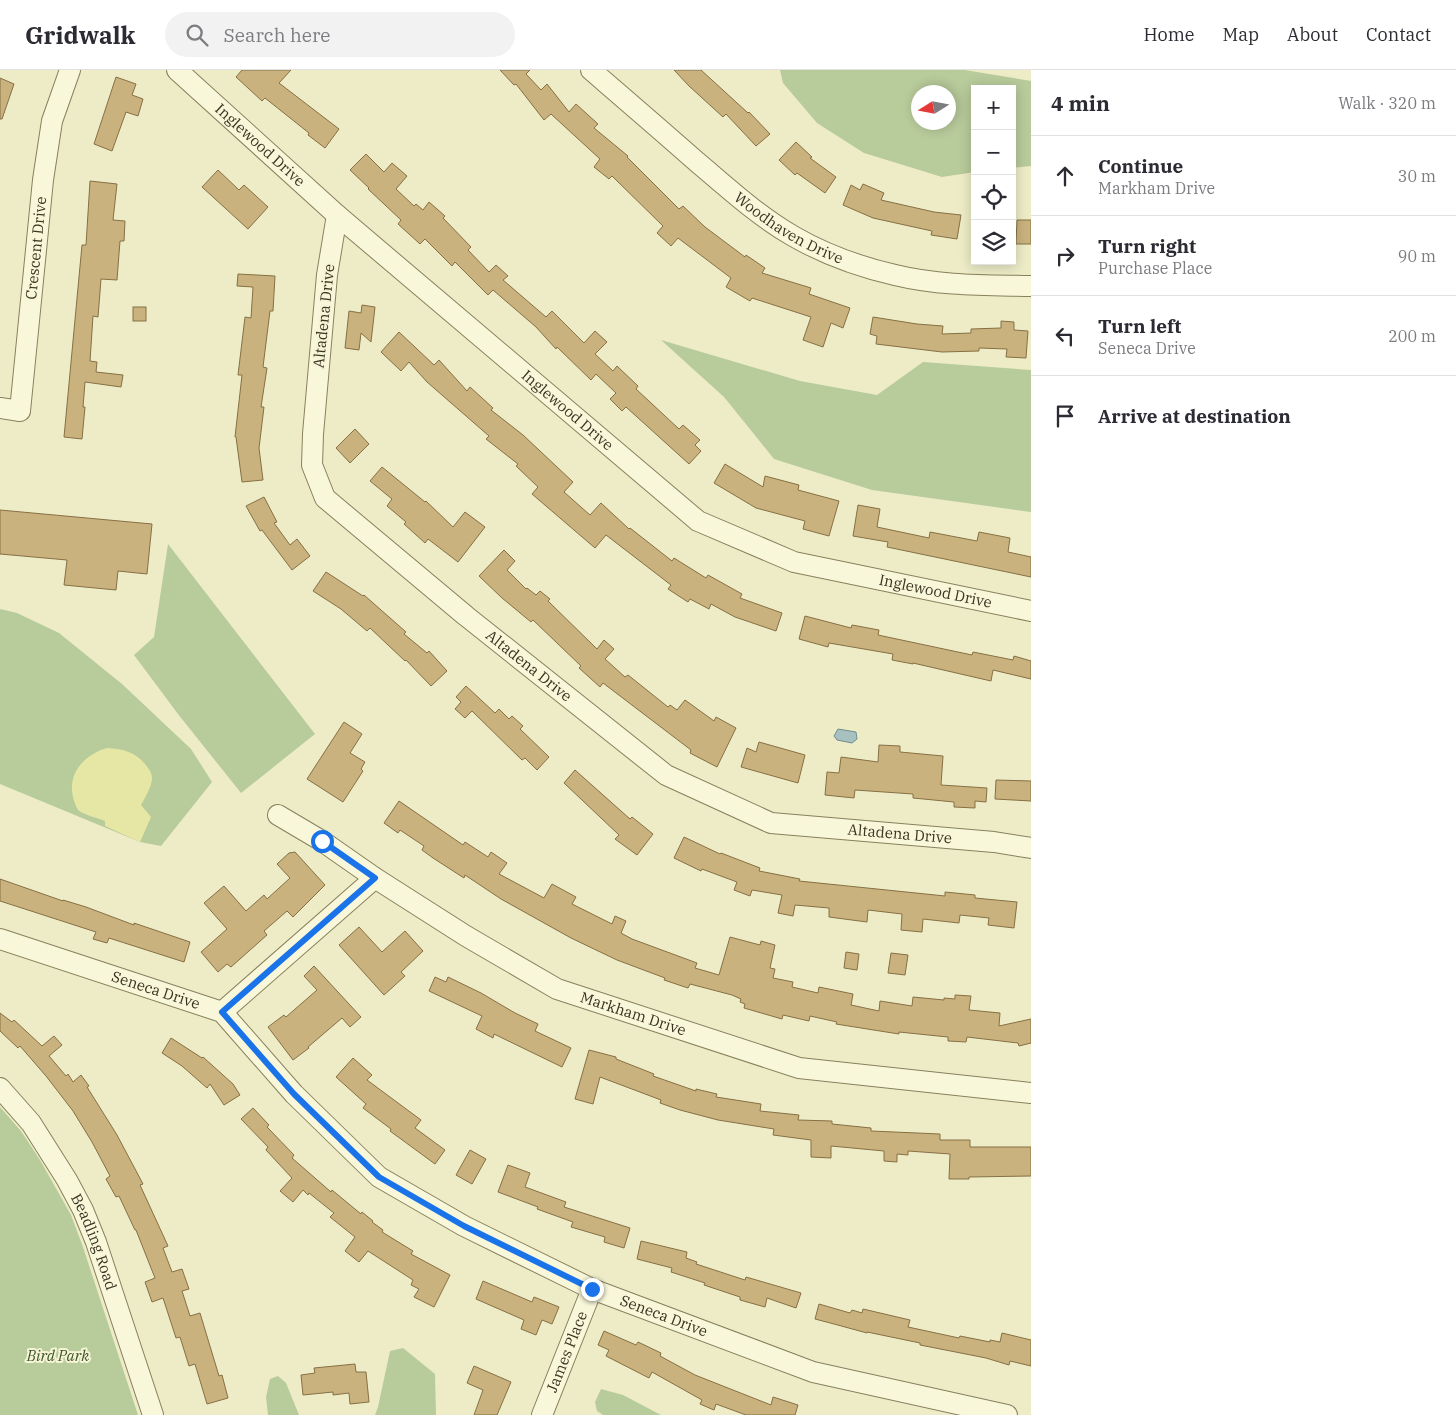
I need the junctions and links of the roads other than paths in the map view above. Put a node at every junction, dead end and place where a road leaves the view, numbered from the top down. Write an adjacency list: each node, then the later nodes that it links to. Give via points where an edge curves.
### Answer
1 (70, 70): 6 (street, Crescent Drive, via 52,121 42,180 20,410)
2 (177, 70): 4 (street, Inglewood Drive)
3 (591, 70): 5 (street, Woodhaven Drive, via 737,196 794,236 859,265 896,276 967,285)
4 (338, 215): 7 (street, Inglewood Drive, via 698,521 794,562); 9 (street, Altadena Drive, via 327,275 313,434 312,465 325,498 466,616 666,775 771,823)
5 (1031, 286)
6 (0, 408)
7 (1031, 611)
8 (278, 815): 10 (street, Markham Drive)
9 (1031, 848)
10 (375, 878): 12 (street); 14 (street, Markham Drive, via 558,989 798,1068)
11 (0, 939): 12 (street, Seneca Drive)
12 (222, 1012): 15 (street, Seneca Drive, via 300,1101 379,1177 464,1226)
13 (0, 1088): 16 (street, Beadling Road, via 31,1123 82,1210 96,1242)
14 (1031, 1093)
15 (592, 1289): 17 (street, James Place); 18 (street, Seneca Drive, via 813,1372)
16 (153, 1415)
17 (542, 1415)
18 (1007, 1415)

